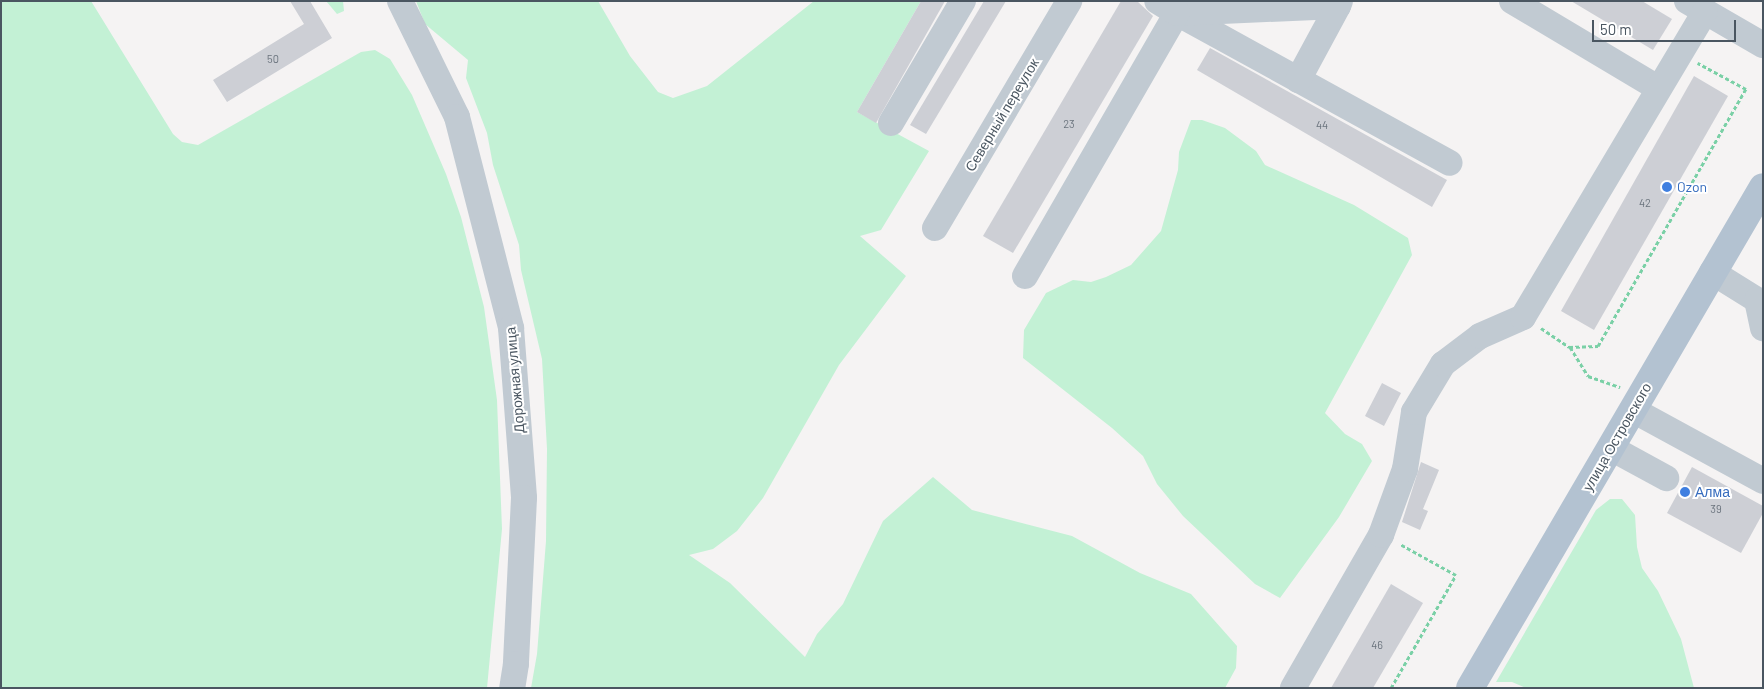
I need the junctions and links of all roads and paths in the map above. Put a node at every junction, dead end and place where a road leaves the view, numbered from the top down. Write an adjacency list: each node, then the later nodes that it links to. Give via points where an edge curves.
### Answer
1 (400, 1): 26 (street, Дорожная улица, via 457,117 511,328 524,498)
2 (964, 1): 12 (street)
3 (1069, 1): 15 (street, Северный переулок)
4 (1512, 1): 11 (street)
5 (1339, 3): 6 (street); 10 (street)
6 (1167, 7): 10 (street); 17 (street)
7 (1696, 7): 8 (street); 9 (street)
8 (1763, 45)
9 (1681, 53): 11 (street); 20 (path, via 1746,89 1598,346)
10 (1298, 80): 13 (street)
11 (1658, 88): 18 (street)
12 (891, 123)
13 (1450, 163)
14 (1763, 187): 16 (main road, улица Островского)
15 (935, 228)
16 (1712, 272): 19 (street, via 1757,300); 21 (main road, улица Островского)
17 (1025, 276)
18 (1524, 317): 20 (path); 25 (street, via 1480,336 1444,364 1414,412 1405,469)
19 (1763, 328)
20 (1569, 347): 21 (path, via 1588,376)
21 (1637, 403): 22 (main road, улица Островского); 24 (street)
22 (1611, 448): 23 (street); 29 (main road, улица Островского)
23 (1666, 478)
24 (1763, 482)
25 (1382, 535): 27 (street); 28 (path, via 1456,575)
26 (512, 688)
27 (1293, 688)
28 (1392, 688)
29 (1470, 688)

